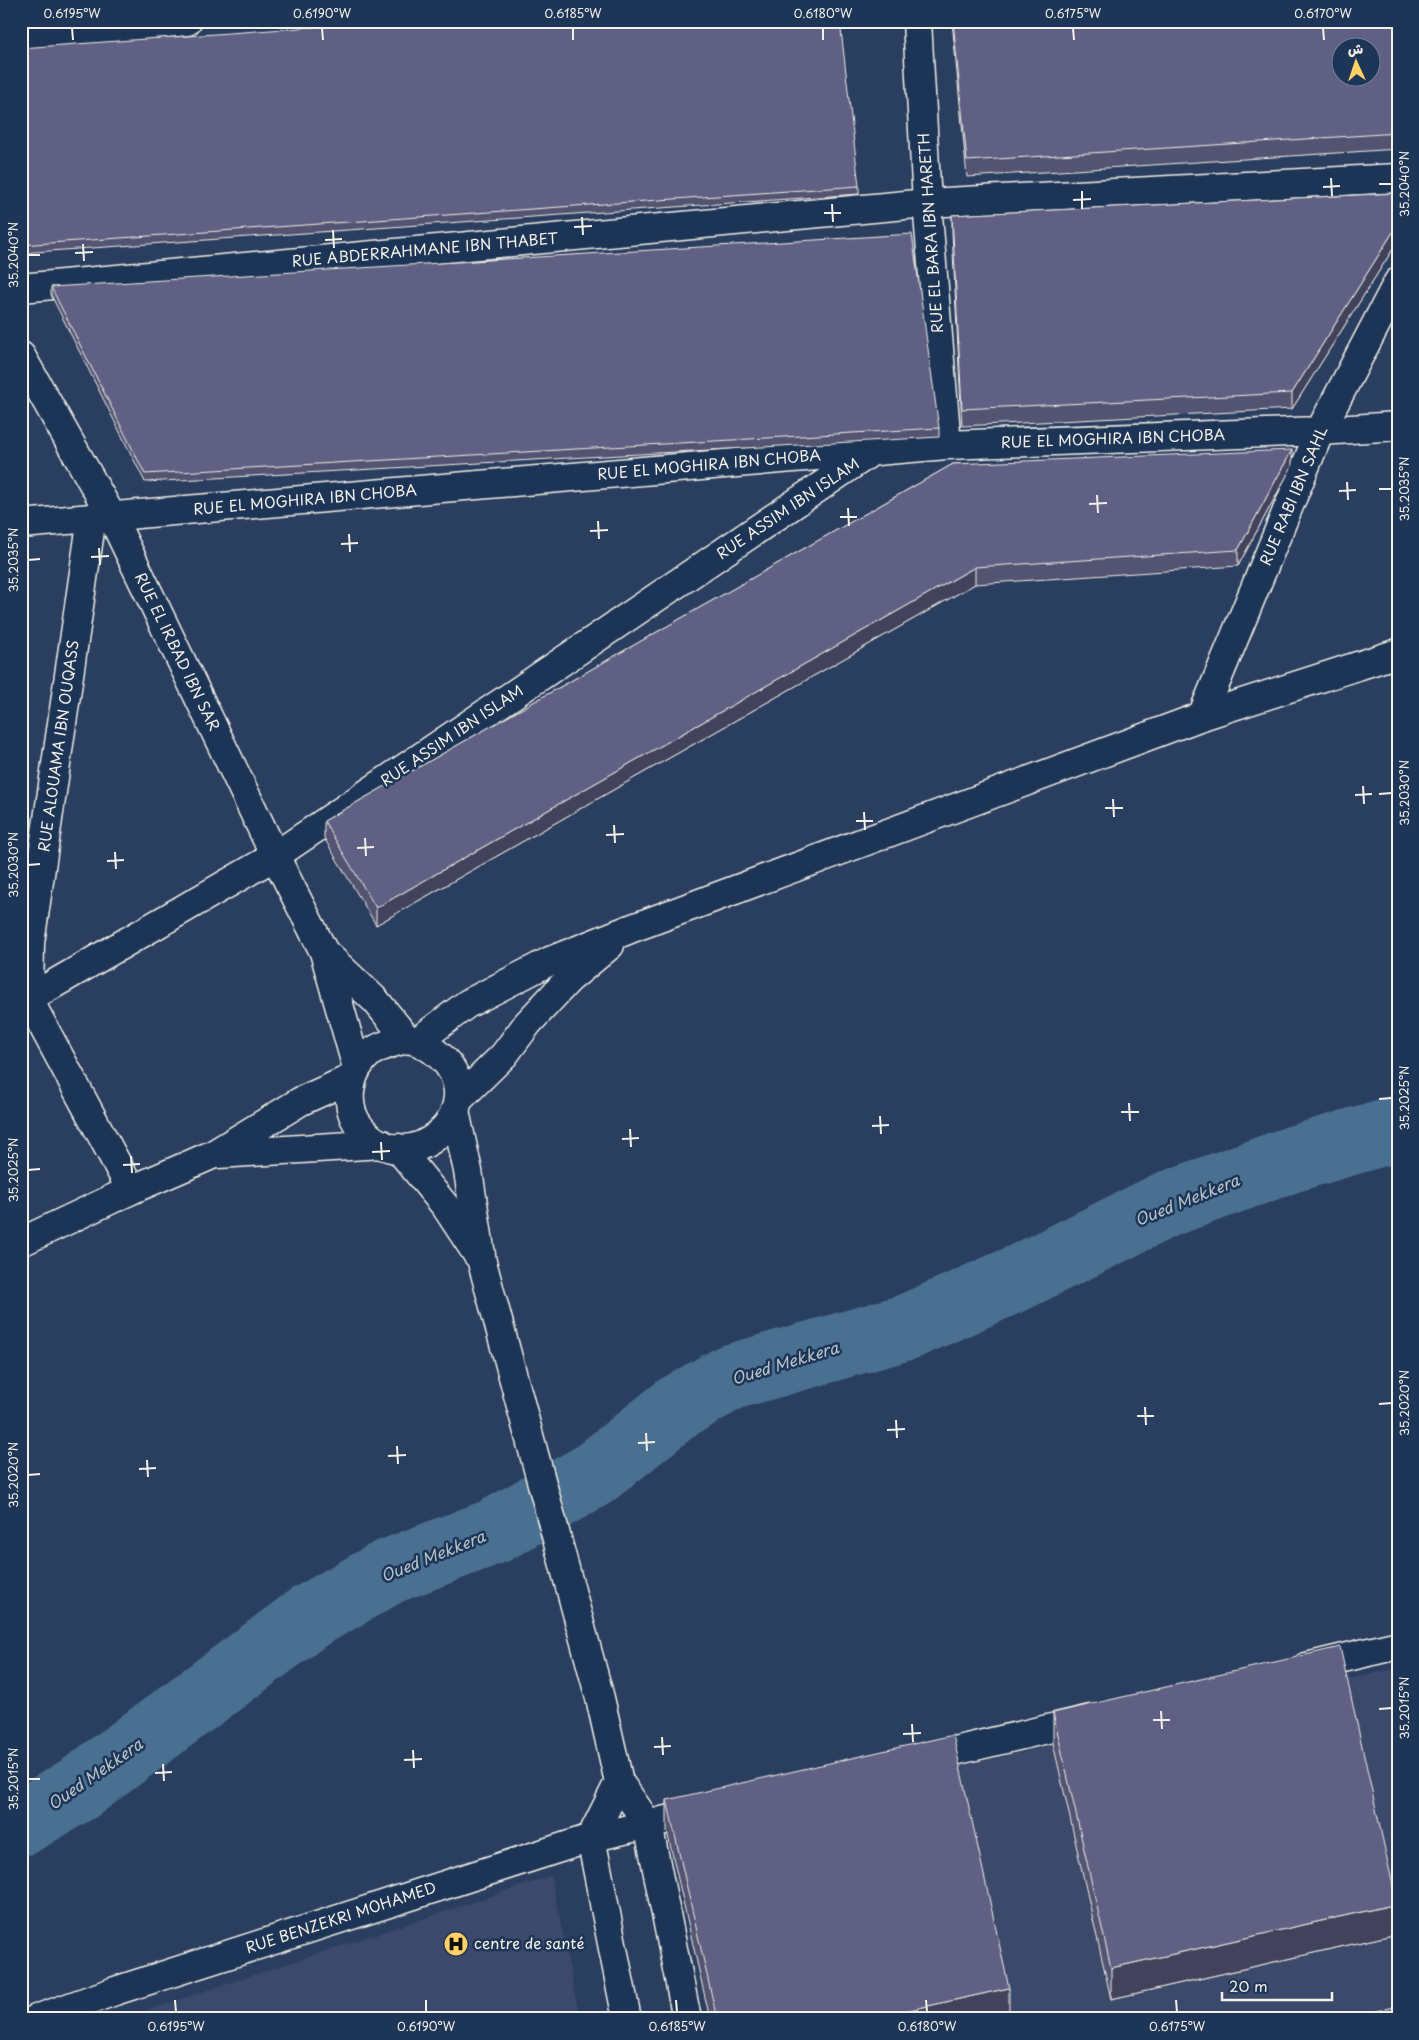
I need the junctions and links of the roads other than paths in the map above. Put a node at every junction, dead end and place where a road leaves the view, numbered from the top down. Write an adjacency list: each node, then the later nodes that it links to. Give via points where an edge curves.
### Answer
1 (187, 21): 3 (street)
2 (918, 21): 5 (street, RUE EL BARA IBN HARETH)
3 (21, 37)
4 (1398, 178): 5 (street, RUE ABDERRAHMANE IBN THABET)
5 (927, 203): 7 (street, RUE ABDERRAHMANE IBN THABET); 11 (street, RUE EL BARA IBN HARETH)
6 (1398, 282): 10 (street, RUE RABI IBN SAHL)
7 (21, 288)
8 (21, 356): 13 (street, RUE EL IRBAD IBN SAR)
9 (1398, 426): 10 (street, RUE EL MOGHIRA IBN CHOBA)
10 (1320, 431): 11 (street, RUE EL MOGHIRA IBN CHOBA); 16 (street, RUE RABI IBN SAHL)
11 (947, 445): 12 (street, RUE EL MOGHIRA IBN CHOBA)
12 (873, 451): 13 (street, RUE EL MOGHIRA IBN CHOBA); 17 (street, RUE ASSIM IBN ISLAM)
13 (102, 517): 14 (street, RUE EL MOGHIRA IBN CHOBA); 17 (street, RUE EL IRBAD IBN SAR); 20 (street, RUE ALOUAMA IBN OUQASS, via 30,943)
14 (21, 524)
15 (1398, 653): 16 (street)
16 (1202, 716): 18 (street)
17 (275, 856): 19 (street, RUE EL IRBAD IBN SAR); 20 (street, RUE ASSIM IBN ISLAM)
18 (630, 929): 21 (street, via 550,961 466,1004); 23 (street, via 569,979)
19 (324, 952): 21 (street); 22 (street)
20 (25, 1001): 26 (street, RUE ALOUAMA IBN OUQASS)
21 (413, 1040): 22 (street, via 382,1046 372,1052); 23 (street, via 444,1060 453,1074)
22 (355, 1073): 24 (street, via 350,1097 352,1112 369,1137); 25 (street, via 301,1101)
23 (456, 1106): 24 (street, via 449,1124 433,1140 413,1148); 28 (street)
24 (390, 1146): 25 (street); 28 (street, via 446,1207)
25 (214, 1154): 26 (street)
26 (130, 1190): 27 (street)
27 (21, 1242)
28 (485, 1272): 33 (street, via 600,1698)
29 (1398, 1645): 30 (street)
30 (1282, 1673)
31 (1109, 1714): 32 (street)
32 (898, 1764)
33 (619, 1782): 35 (street); 36 (street)
34 (725, 1805): 35 (street, RUE BENZEKRI MOHAMED)
35 (648, 1824): 36 (street, RUE BENZEKRI MOHAMED); 39 (street)
36 (591, 1838): 37 (street, RUE BENZEKRI MOHAMED); 38 (street)
37 (36, 2019)
38 (627, 2019)
39 (687, 2019)

